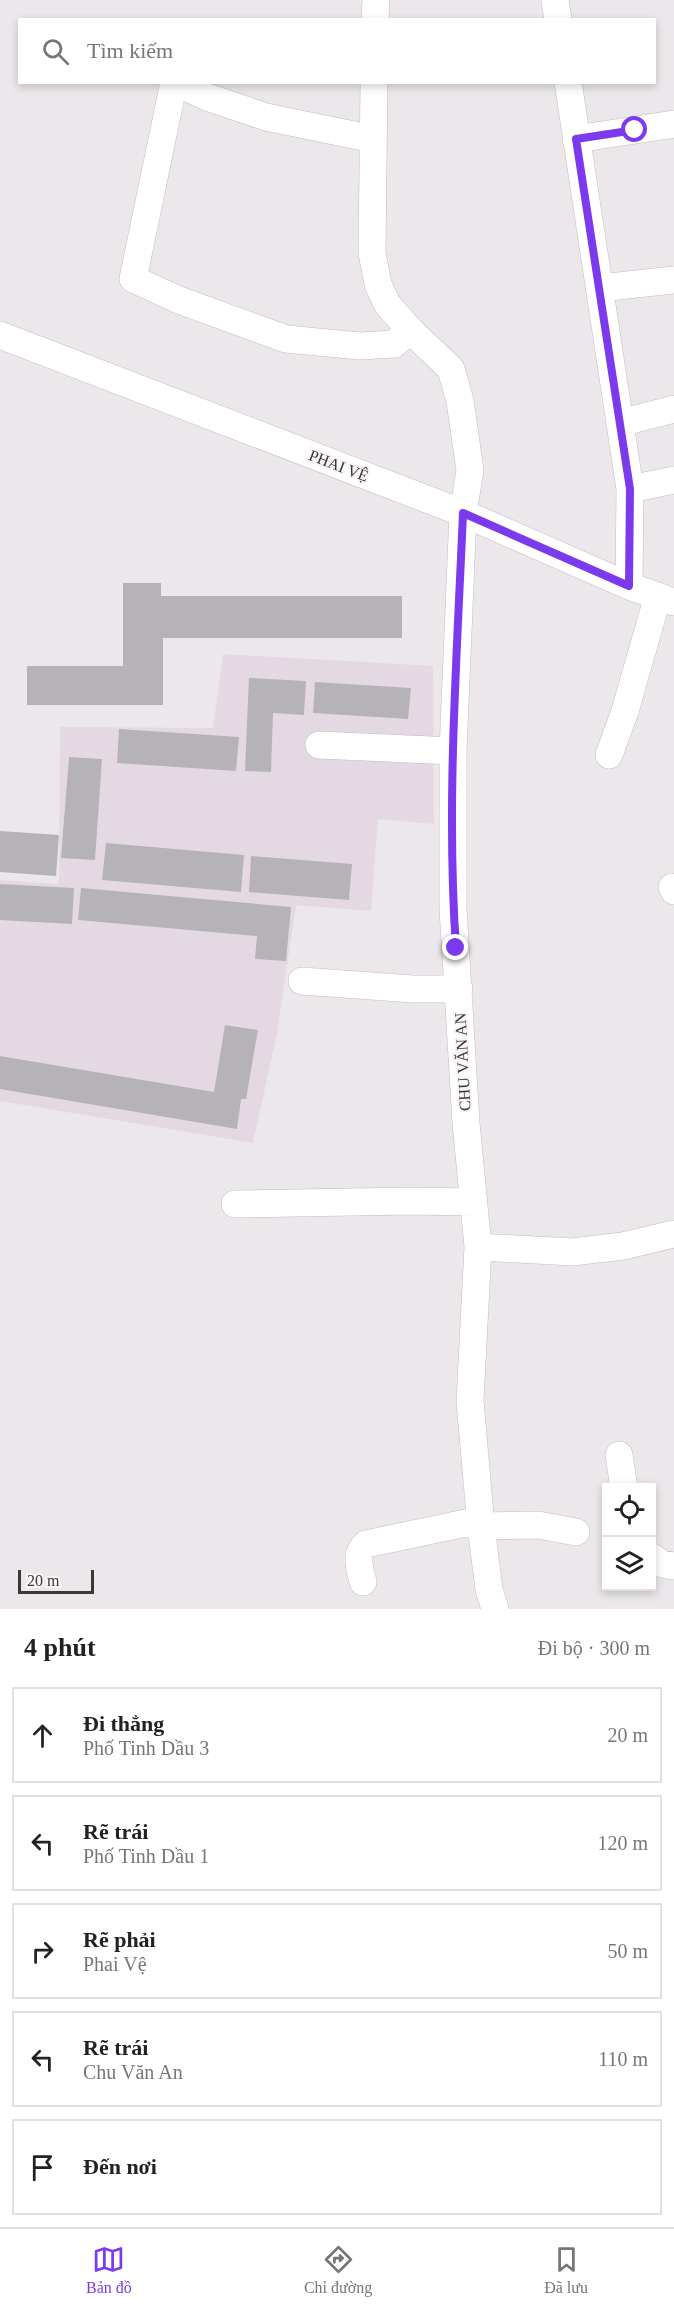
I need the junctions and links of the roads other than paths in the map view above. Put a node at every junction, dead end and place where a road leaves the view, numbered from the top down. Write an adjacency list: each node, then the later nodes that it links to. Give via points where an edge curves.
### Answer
1 (376, 0): 3 (street)
2 (555, 0): 4 (street)
3 (375, 18)
4 (558, 18)
5 (174, 84): 14 (street, via 133,279 286,339 360,346 394,344)
6 (178, 84): 10 (street, via 266,117)
7 (374, 84): 10 (street, CHU VĂN AN)
8 (568, 84): 11 (street)
9 (674, 124): 11 (street)
10 (373, 139): 14 (street, CHU VĂN AN, via 372,254 387,304)
11 (576, 139): 13 (street)
12 (674, 280): 13 (street)
13 (600, 288): 17 (street)
14 (410, 330): 20 (street, CHU VĂN AN, via 451,369 470,470)
15 (0, 335): 20 (street, PHAI VỆ)
16 (674, 409): 17 (street)
17 (620, 423): 19 (street)
18 (674, 480): 19 (street)
19 (630, 489): 21 (street)
20 (463, 513): 21 (street, PHAI VỆ); 24 (street, CHU VĂN AN)
21 (629, 586): 22 (street, PHAI VỆ)
22 (666, 599): 25 (street)
23 (319, 745): 24 (street)
24 (453, 751): 27 (street, CHU VĂN AN, via 453,908)
25 (609, 755)
26 (302, 981): 27 (street)
27 (459, 989): 28 (street, CHU VĂN AN)
28 (474, 1202): 29 (street); 31 (street, CHU VĂN AN)
29 (235, 1204)
30 (674, 1234): 31 (street, via 572,1252)
31 (478, 1247): 34 (street, CHU VĂN AN, via 470,1401)
32 (619, 1455): 33 (street)
33 (623, 1483)
34 (481, 1523): 35 (street, via 538,1525); 38 (street, via 366,1544 358,1555); 39 (street, CHU VĂN AN)
35 (576, 1532)
36 (656, 1560): 37 (street)
37 (674, 1566)
38 (363, 1582)
39 (495, 1609)

